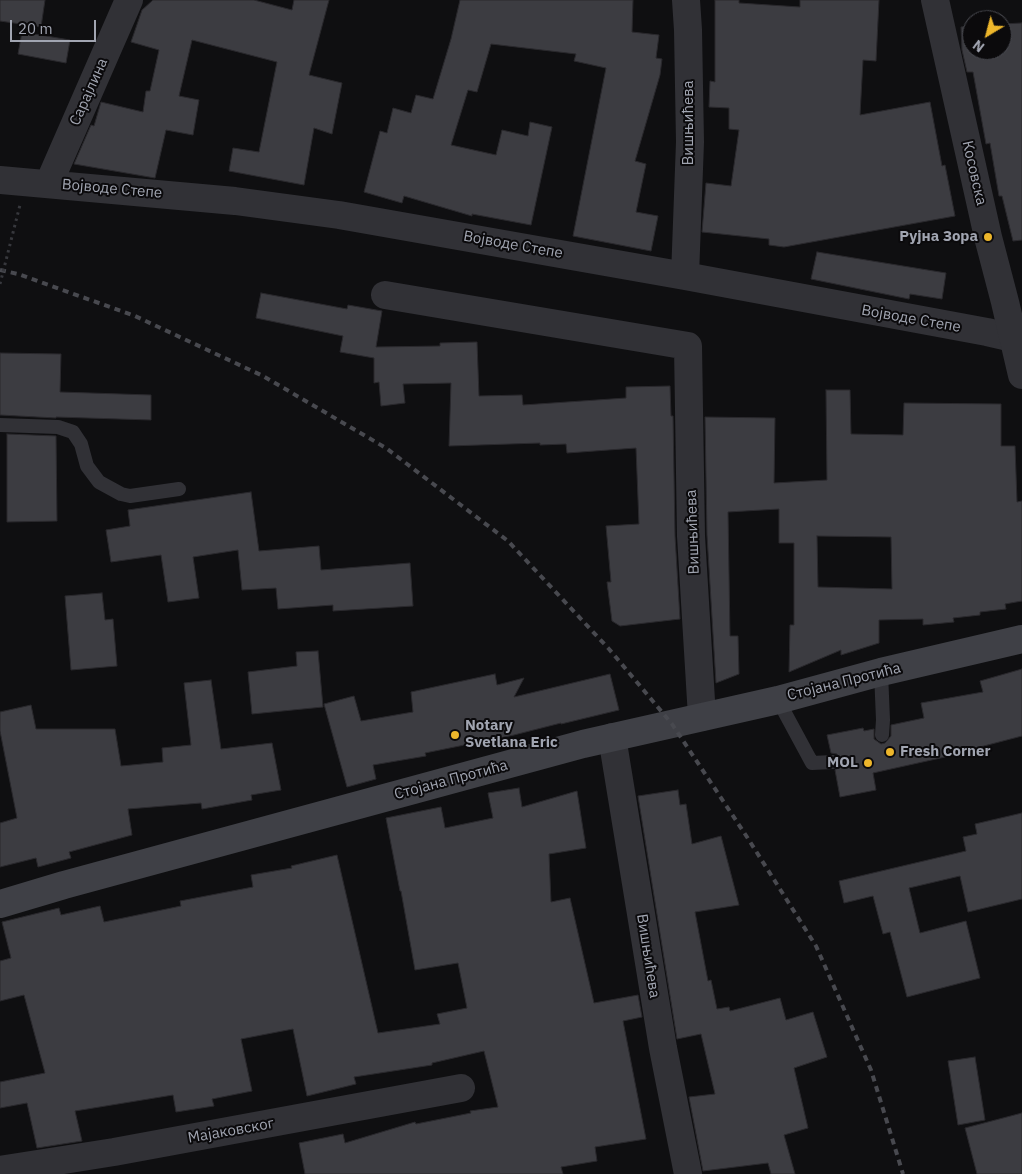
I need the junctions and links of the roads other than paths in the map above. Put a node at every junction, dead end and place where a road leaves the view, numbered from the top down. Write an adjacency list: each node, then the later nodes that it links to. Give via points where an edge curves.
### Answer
1 (129, 0): 5 (street, Сарајлина)
2 (686, 0): 6 (street, Вишњићева, via 690,142)
3 (935, 0): 8 (street, Косовска, via 988,237)
4 (0, 180): 5 (street, Војводе Степе)
5 (49, 183): 6 (street, Војводе Степе, via 235,201 338,215)
6 (685, 276): 8 (street, Војводе Степе)
7 (385, 296): 15 (street, Вишњићева, via 688,346 691,536)
8 (1018, 340): 9 (street, Косовска)
9 (1022, 374)
10 (0, 425): 11 (lane, via 58,427 73,432 87,466 99,482 121,494 130,496)
11 (179, 489)
12 (1022, 639): 13 (main road, Стојана Протића)
13 (881, 672): 14 (main road, Стојана Протића); 16 (lane)
14 (778, 700): 15 (main road, Стојана Протића); 18 (lane, via 812,763)
15 (702, 717): 17 (main road, Стојана Протића)
16 (882, 735)
17 (612, 737): 19 (main road, Стојана Протића); 22 (street, Вишњићева, via 663,1048)
18 (833, 762)
19 (0, 904)
20 (461, 1088): 21 (street, Мајаковског)
21 (0, 1170)
22 (688, 1174)

